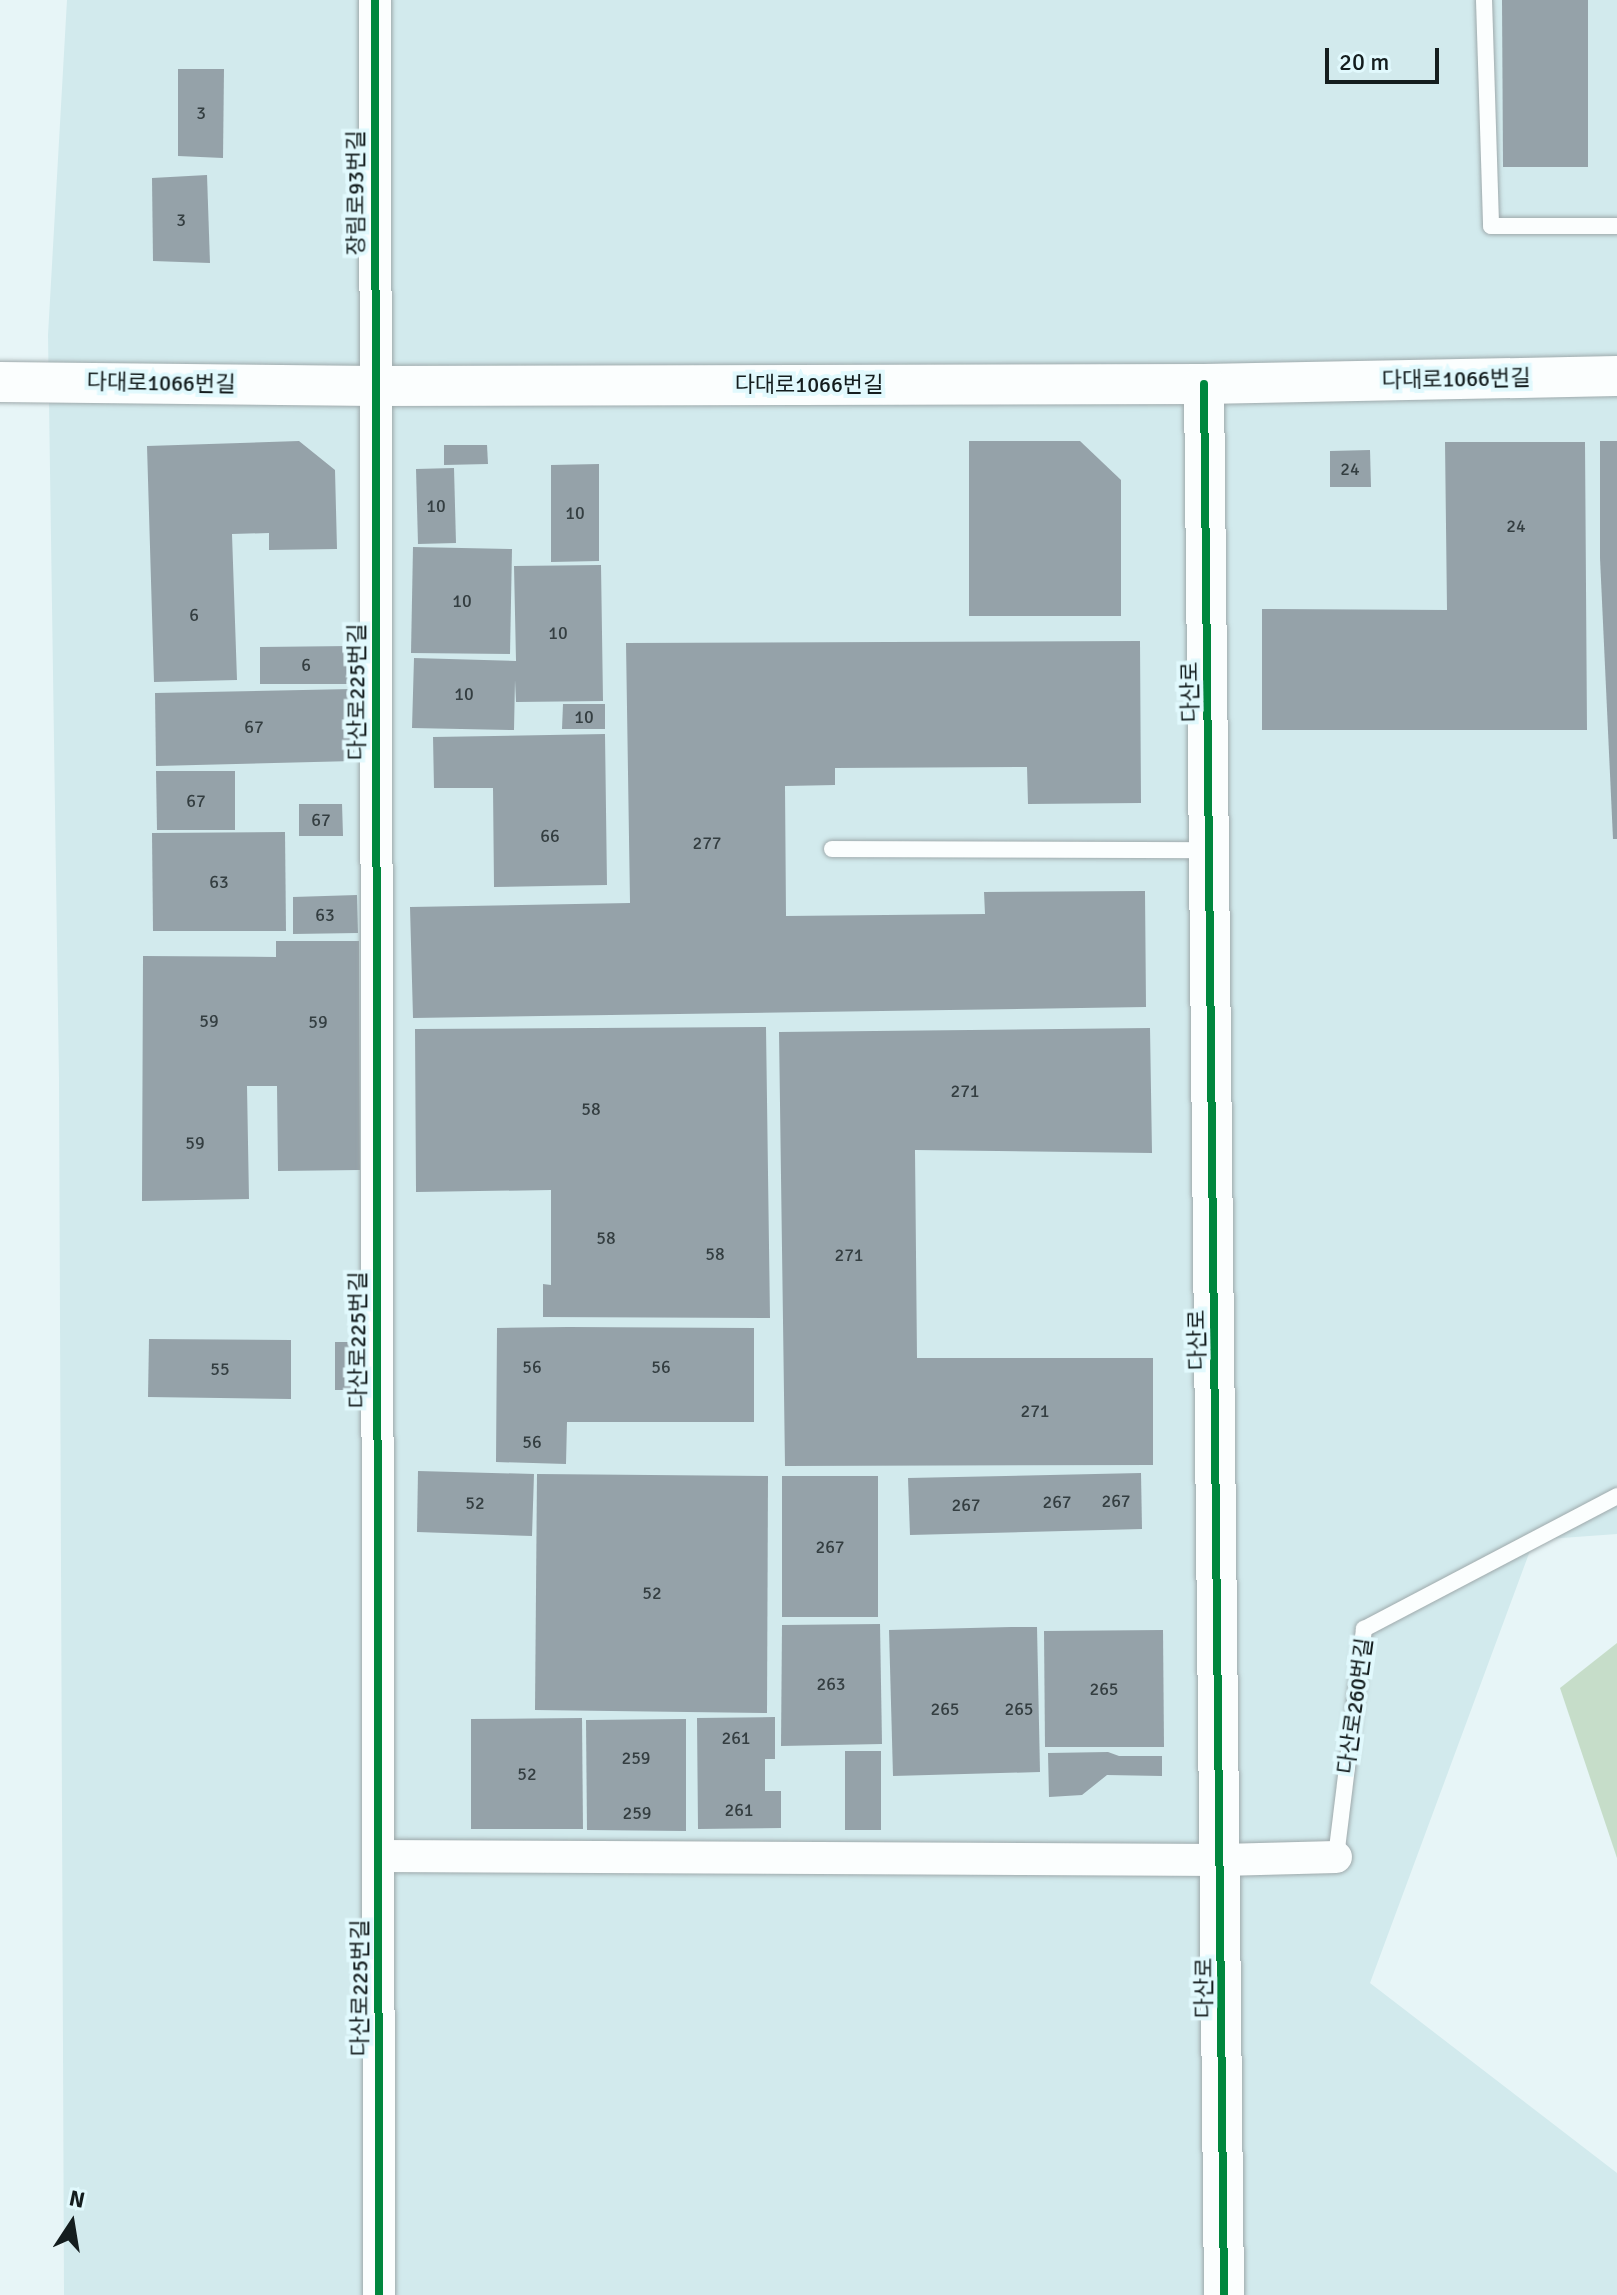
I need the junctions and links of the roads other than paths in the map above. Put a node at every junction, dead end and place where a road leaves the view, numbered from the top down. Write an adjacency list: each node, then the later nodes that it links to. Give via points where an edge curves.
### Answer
1 (375, 0): 7 (street, 장림로93번길)
2 (1484, 0): 3 (lane, via 1491,226)
3 (1617, 226)
4 (1617, 376): 6 (street, 다대로1066번길)
5 (0, 382): 7 (street, 다대로1066번길)
6 (1204, 384): 7 (street, 다대로1066번길); 9 (street, 다산로)
7 (374, 386): 11 (street, 다산로225번길)
8 (832, 849): 9 (lane)
9 (1210, 850): 13 (street, 다산로)
10 (1617, 1496): 12 (lane, 다산로260번길, via 1364,1629)
11 (378, 1856): 13 (street, 다산로260번길); 14 (street, 다산로225번길)
12 (1336, 1857): 13 (street, 다산로260번길)
13 (1222, 1860): 15 (street, 다산로)
14 (379, 2295)
15 (1224, 2295)

